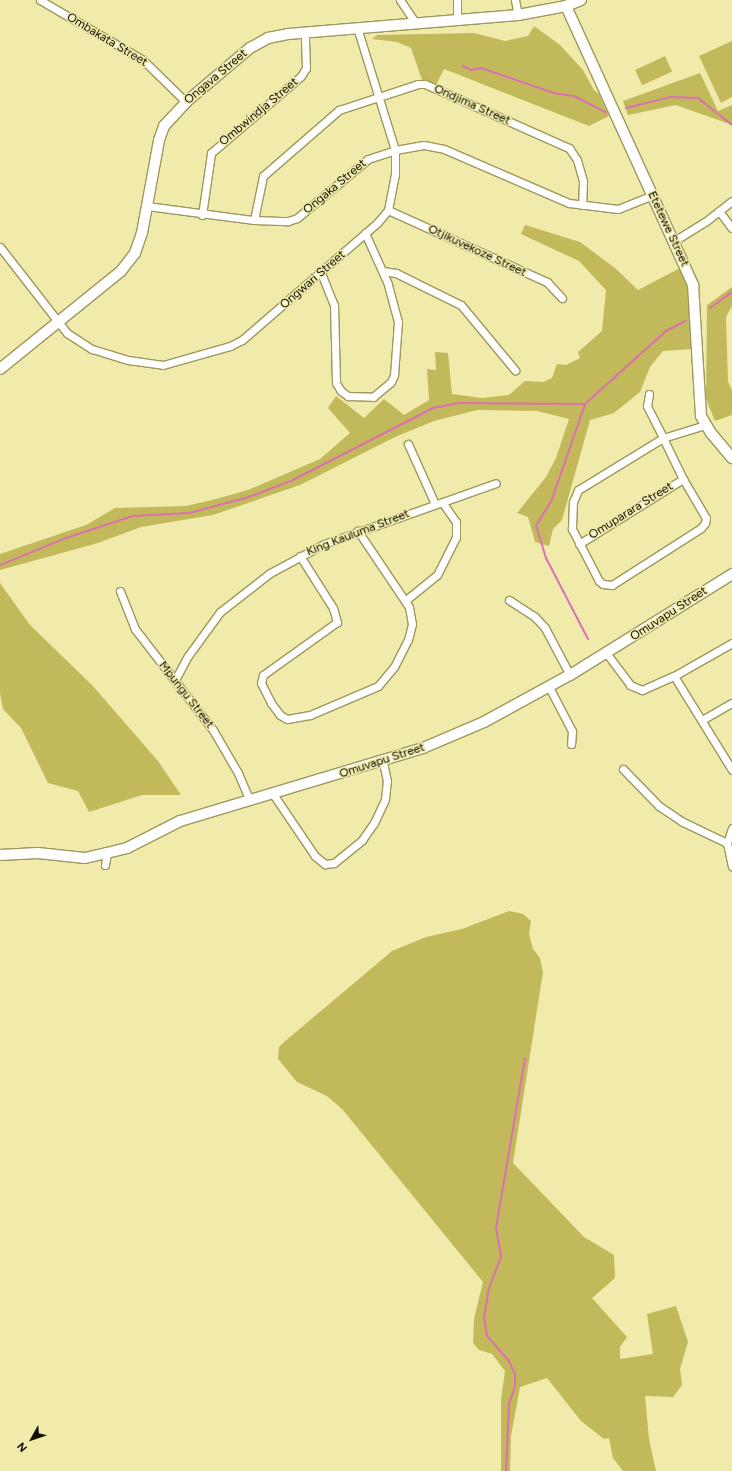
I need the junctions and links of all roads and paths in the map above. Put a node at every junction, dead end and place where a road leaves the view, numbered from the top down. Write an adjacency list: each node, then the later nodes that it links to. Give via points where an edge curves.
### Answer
1 (40, 0): 13 (street, Ombakata Street, via 143,60)
2 (400, 0): 9 (street)
3 (457, 0): 8 (street)
4 (515, 0): 7 (street)
5 (581, 0): 6 (street, Ongava Street)
6 (566, 6): 7 (street, Ongava Street); 15 (street, Etetewe Street)
7 (518, 15): 8 (street, Ongava Street)
8 (457, 21): 9 (street, Ongava Street)
9 (416, 24): 10 (street, Ongava Street)
10 (357, 27): 11 (street, Ongava Street); 12 (street)
11 (305, 32): 13 (street, Ongava Street, via 268,38 250,48); 21 (street, Ombwindja Street, via 306,68 301,76 212,153)
12 (380, 97): 14 (street); 17 (street, Ondjima Street, via 425,84 563,144 574,155 579,167 583,181); 22 (street, Ondjima Street, via 339,110 268,172 260,182)
13 (186, 102): 18 (street, Ongava Street, via 172,114 159,140)
14 (395, 150): 17 (street, Ongaka Street, via 424,145 444,149 560,201); 19 (street, via 395,175); 22 (street, Ongaka Street, via 363,162 298,218 288,221)
15 (652, 194): 17 (street, Ongaka Street, via 618,209); 25 (street, Etetewe Street)
16 (732, 201): 20 (street)
17 (582, 205)
18 (147, 206): 21 (street, Ongaka Street); 30 (street, Ongava Street, via 135,253 121,271)
19 (388, 210): 24 (street, Ongwari Street); 29 (street, Otjikuvekoze Street, via 547,282)
20 (719, 211): 23 (street); 25 (street)
21 (202, 214): 22 (street, Ongaka Street)
22 (254, 220)
23 (732, 228)
24 (365, 234): 27 (street); 28 (street, Ongwari Street)
25 (674, 241): 34 (street, Etetewe Street, via 693,285 699,407)
26 (0, 247): 30 (street, Ongwari Street)
27 (383, 271): 28 (street, via 398,322 394,375 391,382 376,395 363,399 344,394 336,383 334,305); 32 (street, via 396,273 461,305)
28 (321, 273): 30 (street, Ongwari Street, via 242,340 230,346 163,365 128,360 92,349 67,333)
29 (562, 298)
30 (58, 322): 31 (street, Ongava Street)
31 (0, 369)
32 (515, 370)
33 (649, 394): 35 (street, via 647,406)
34 (705, 425): 35 (street); 37 (street, Etetewe Street)
35 (663, 438): 38 (street); 42 (street, via 578,490 571,517 572,529)
36 (408, 444): 40 (street)
37 (732, 458)
38 (683, 479): 42 (street, Omuparara Street); 42 (street, via 706,518 702,528 612,585 599,581)
39 (496, 483): 40 (street, King Kauluma Street)
40 (438, 503): 41 (street, King Kauluma Street); 46 (street, via 456,522 456,537 437,575)
41 (358, 531): 43 (street, King Kauluma Street); 46 (street)
42 (579, 544)
43 (300, 556): 46 (street, via 333,608 337,622 263,674 261,683 271,703 280,715 287,719 310,715 357,697 387,678 402,655 408,640 412,616); 52 (street, King Kauluma Street, via 265,576 220,612 196,644)
44 (732, 574): 49 (street, Omuvapu Street)
45 (120, 591): 52 (street, Mpungu Street, via 135,629)
46 (406, 600)
47 (509, 600): 50 (street, via 534,616 545,628)
48 (732, 643): 51 (street)
49 (607, 654): 50 (street, Omuvapu Street); 51 (street, via 636,689 648,689)
50 (570, 675): 53 (street, Omuvapu Street)
51 (674, 676): 55 (street)
52 (175, 680): 61 (street, Mpungu Street, via 223,745)
53 (549, 687): 56 (street, via 572,731); 57 (street, Omuvapu Street, via 456,735)
54 (732, 703): 55 (street)
55 (702, 720): 58 (street)
56 (571, 744)
57 (382, 762): 60 (street, Omuvapu Street); 60 (street, via 387,781 385,799 374,824 362,840 334,863 325,864 315,856)
58 (731, 768)
59 (623, 769): 63 (street, via 659,806 683,822)
60 (273, 794): 61 (street, Omuvapu Street)
61 (250, 801): 64 (street, Omuvapu Street, via 180,820 126,848)
62 (732, 828): 63 (street)
63 (727, 843): 67 (street)
64 (107, 853): 65 (street, Omuvapu Street, via 85,858 38,853); 66 (street)
65 (0, 855)
66 (105, 865)
67 (732, 866)

